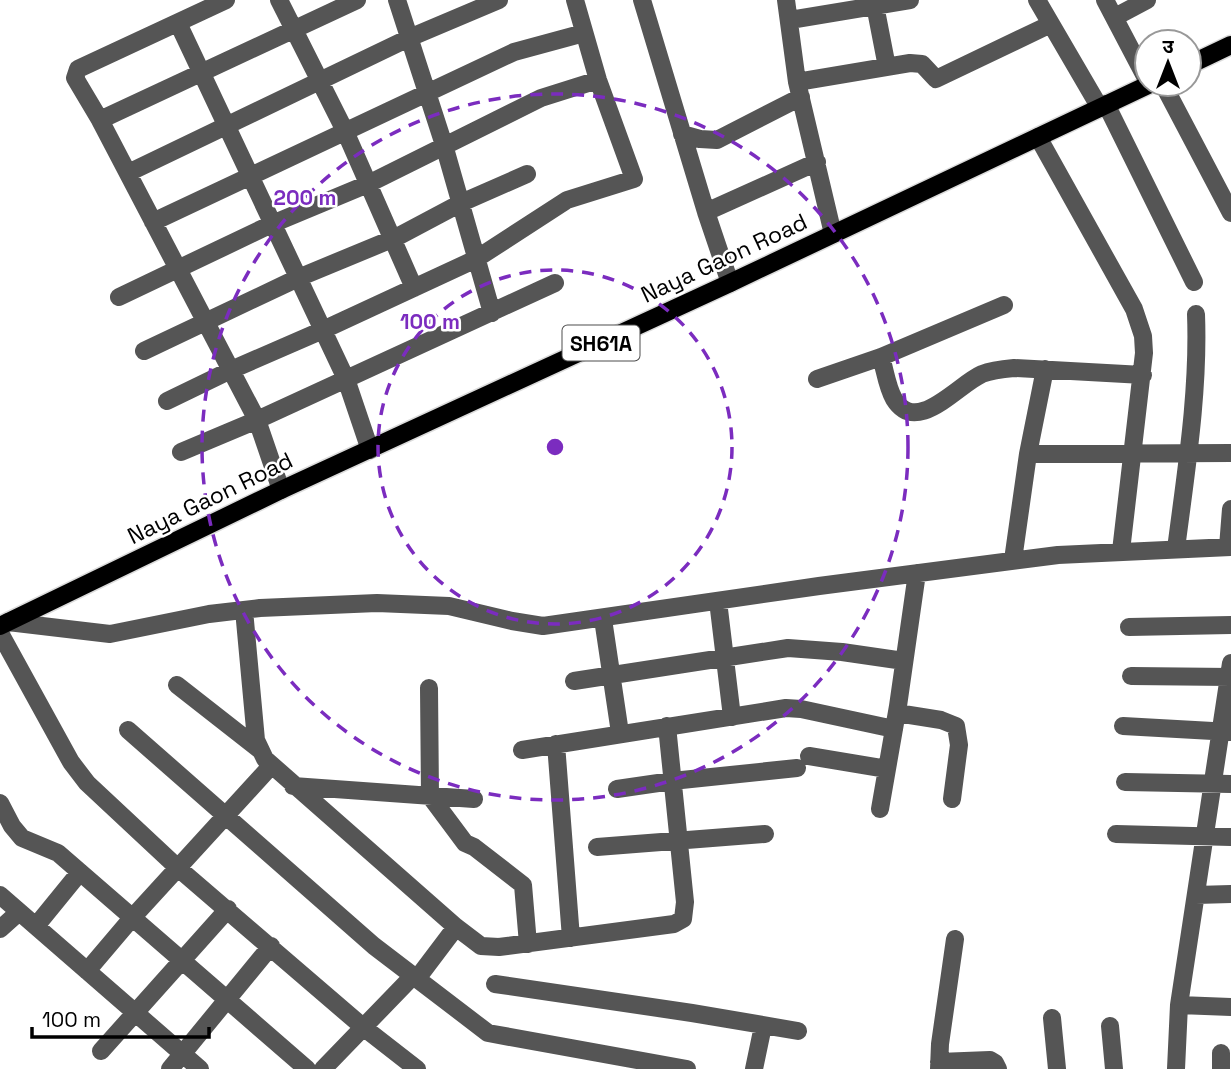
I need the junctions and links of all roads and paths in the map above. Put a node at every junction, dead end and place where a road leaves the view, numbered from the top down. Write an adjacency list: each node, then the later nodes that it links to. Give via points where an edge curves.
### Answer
1 (226, 0): 16 (street)
2 (279, 0): 18 (street)
3 (357, 0): 18 (street)
4 (397, 0): 20 (street)
5 (499, 0): 20 (street)
6 (575, 0): 19 (street)
7 (642, 0): 36 (street)
8 (786, 0): 15 (street)
9 (910, 0): 13 (street)
10 (1037, 0): 17 (street)
11 (1105, 0): 14 (street)
12 (1147, 0): 14 (street)
13 (875, 4): 15 (street); 24 (street)
14 (1115, 17): 22 (street)
15 (790, 20): 28 (street)
16 (178, 23): 25 (street); 33 (street, via 78,69 75,78)
17 (1051, 24): 24 (street, via 936,79 922,64); 32 (street)
18 (295, 30): 25 (street); 27 (street)
19 (584, 33): 26 (street); 30 (street, via 514,52)
20 (409, 38): 27 (street); 30 (street)
21 (1231, 45): 23 (main road)
22 (1133, 52)
23 (1203, 58)
24 (887, 67): 28 (street)
25 (202, 74): 33 (street); 34 (street)
26 (598, 80): 38 (street, via 541,98); 51 (street, via 634,179 567,200)
27 (321, 81): 34 (street); 35 (street)
28 (799, 90): 36 (street, via 717,140); 39 (street)
29 (1133, 91): 32 (main road, Naya Gaon Road / SH61A)
30 (426, 94): 35 (street); 38 (street)
31 (1170, 98): 46 (street)
32 (1103, 106): 37 (main road, Naya Gaon Road / SH61A); 54 (street)
33 (100, 120): 40 (street)
34 (227, 127): 40 (street); 42 (street)
35 (345, 131): 42 (street); 43 (street)
36 (682, 134): 45 (street)
37 (1038, 137): 49 (main road, Naya Gaon Road / SH61A); 68 (street, via 1134,309 1143,336)
38 (444, 145): 43 (street); 44 (street)
39 (817, 162): 45 (street); 49 (street)
40 (128, 173): 47 (street)
41 (527, 174): 44 (street)
42 (250, 176): 47 (street); 48 (street)
43 (368, 184): 48 (street); 50 (street)
44 (461, 203): 50 (street); 51 (street)
45 (706, 212): 56 (street)
46 (1231, 212)
47 (153, 222): 52 (street)
48 (272, 225): 52 (street); 53 (street)
49 (833, 234): 56 (main road, Naya Gaon Road / SH61A)
50 (393, 239): 53 (street); 57 (street)
51 (476, 258): 57 (street); 60 (street)
52 (177, 269): 58 (street); 62 (street)
53 (298, 278): 62 (street); 63 (street)
54 (1195, 282)
55 (555, 283): 60 (street)
56 (730, 283): 73 (main road, Naya Gaon Road / SH61A)
57 (414, 288): 63 (street)
58 (119, 296)
59 (1004, 305): 65 (street)
60 (492, 313): 69 (street)
61 (1196, 314): 76 (street)
62 (205, 321): 64 (street); 67 (street)
63 (323, 330): 67 (street); 69 (street)
64 (144, 351)
65 (881, 357): 66 (street, via 897,403 913,413 925,411 980,375 1014,368); 70 (street)
66 (1045, 369): 68 (street); 78 (street)
67 (231, 370): 71 (street); 72 (street)
68 (1143, 375): 75 (street)
69 (346, 379): 72 (street); 73 (street)
70 (817, 379)
71 (167, 401)
72 (257, 420): 74 (street); 79 (street)
73 (370, 450): 79 (main road, Naya Gaon Road / SH61A)
74 (181, 452)
75 (1132, 453): 76 (street); 78 (street); 83 (street)
76 (1188, 453): 77 (street); 82 (street)
77 (1231, 453)
78 (1028, 454): 84 (street)
79 (281, 490): 89 (main road, Naya Gaon Road / SH61A)
80 (1231, 509): 81 (street)
81 (1230, 547): 82 (street)
82 (1176, 549): 83 (street)
83 (1121, 551): 84 (street)
84 (1013, 560): 85 (street)
85 (917, 573): 86 (street); 93 (street)
86 (718, 601): 88 (street); 92 (street)
87 (244, 610): 88 (street, via 377,603 449,606 543,626); 89 (street, via 110,634); 108 (street)
88 (603, 619): 95 (street)
89 (6, 625): 130 (street, via 71,762 87,783)
90 (1231, 625): 91 (street)
91 (1129, 627)
92 (724, 657): 93 (street, via 788,648); 95 (street); 100 (street)
93 (904, 661): 101 (street)
94 (1230, 673): 96 (street); 105 (street)
95 (611, 676): 97 (street); 106 (street)
96 (1131, 676)
97 (574, 681)
98 (177, 685): 108 (street)
99 (429, 688): 118 (street)
100 (732, 717): 101 (street, via 786,708); 102 (street)
101 (895, 721): 111 (street); 120 (street, via 956,726 959,745)
102 (667, 726): 106 (street); 112 (street)
103 (1123, 726): 105 (street)
104 (128, 730): 123 (street)
105 (1226, 732): 114 (street)
106 (620, 733): 107 (street)
107 (556, 744): 109 (street); 141 (street)
108 (260, 750): 110 (street)
109 (522, 750)
110 (271, 766): 116 (street); 123 (street)
111 (887, 769): 112 (street, via 803,762); 122 (street)
112 (672, 780): 117 (street); 128 (street)
113 (1125, 782): 114 (street)
114 (1213, 784): 115 (street); 127 (street)
115 (1231, 784)
116 (293, 786): 118 (street); 139 (street)
117 (617, 789)
118 (430, 796): 119 (street); 143 (street, via 465,843 523,885)
119 (474, 799)
120 (952, 799)
121 (0, 803): 131 (street, via 22,838 58,853)
122 (880, 808)
123 (226, 815): 130 (street); 147 (street)
124 (765, 834): 128 (street)
125 (1116, 834): 127 (street)
126 (1231, 837): 127 (street)
127 (1204, 838): 134 (street)
128 (678, 840): 129 (street); 141 (street, via 685,902 679,923)
129 (597, 847)
130 (178, 868): 135 (street); 137 (street)
131 (80, 872): 137 (street); 138 (street)
132 (1231, 894): 134 (street)
133 (0, 895): 136 (street)
134 (1196, 895): 150 (street)
135 (228, 909): 144 (street); 145 (street)
136 (19, 912): 138 (street); 140 (street)
137 (132, 918): 145 (street); 146 (street)
138 (36, 926): 146 (street)
139 (456, 927): 143 (street, via 487,948); 147 (street, via 419,976)
140 (0, 929)
141 (571, 938): 143 (street)
142 (955, 939): 161 (street)
143 (528, 944)
144 (271, 946): 149 (street); 155 (street)
145 (183, 961): 149 (street); 152 (street)
146 (87, 971): 152 (street)
147 (412, 977): 155 (street); 160 (street, via 488,1033)
148 (495, 984): 154 (street)
149 (228, 999): 159 (street); 164 (street)
150 (1179, 1005): 151 (street); 172 (street)
151 (1231, 1007)
152 (135, 1014): 158 (street); 159 (street)
153 (1052, 1018): 170 (street)
154 (763, 1026): 157 (street); 168 (street)
155 (363, 1027): 165 (street); 166 (street)
156 (1110, 1027): 171 (street)
157 (798, 1031)
158 (101, 1051)
159 (183, 1054): 162 (street); 163 (street)
160 (585, 1061): 167 (street)
161 (939, 1065): 169 (street, via 990,1060)
162 (170, 1069)
163 (200, 1069)
164 (307, 1069)
165 (323, 1069)
166 (417, 1069)
167 (687, 1069)
168 (754, 1069)
169 (998, 1069)
170 (1057, 1069)
171 (1114, 1069)
172 (1176, 1069)

